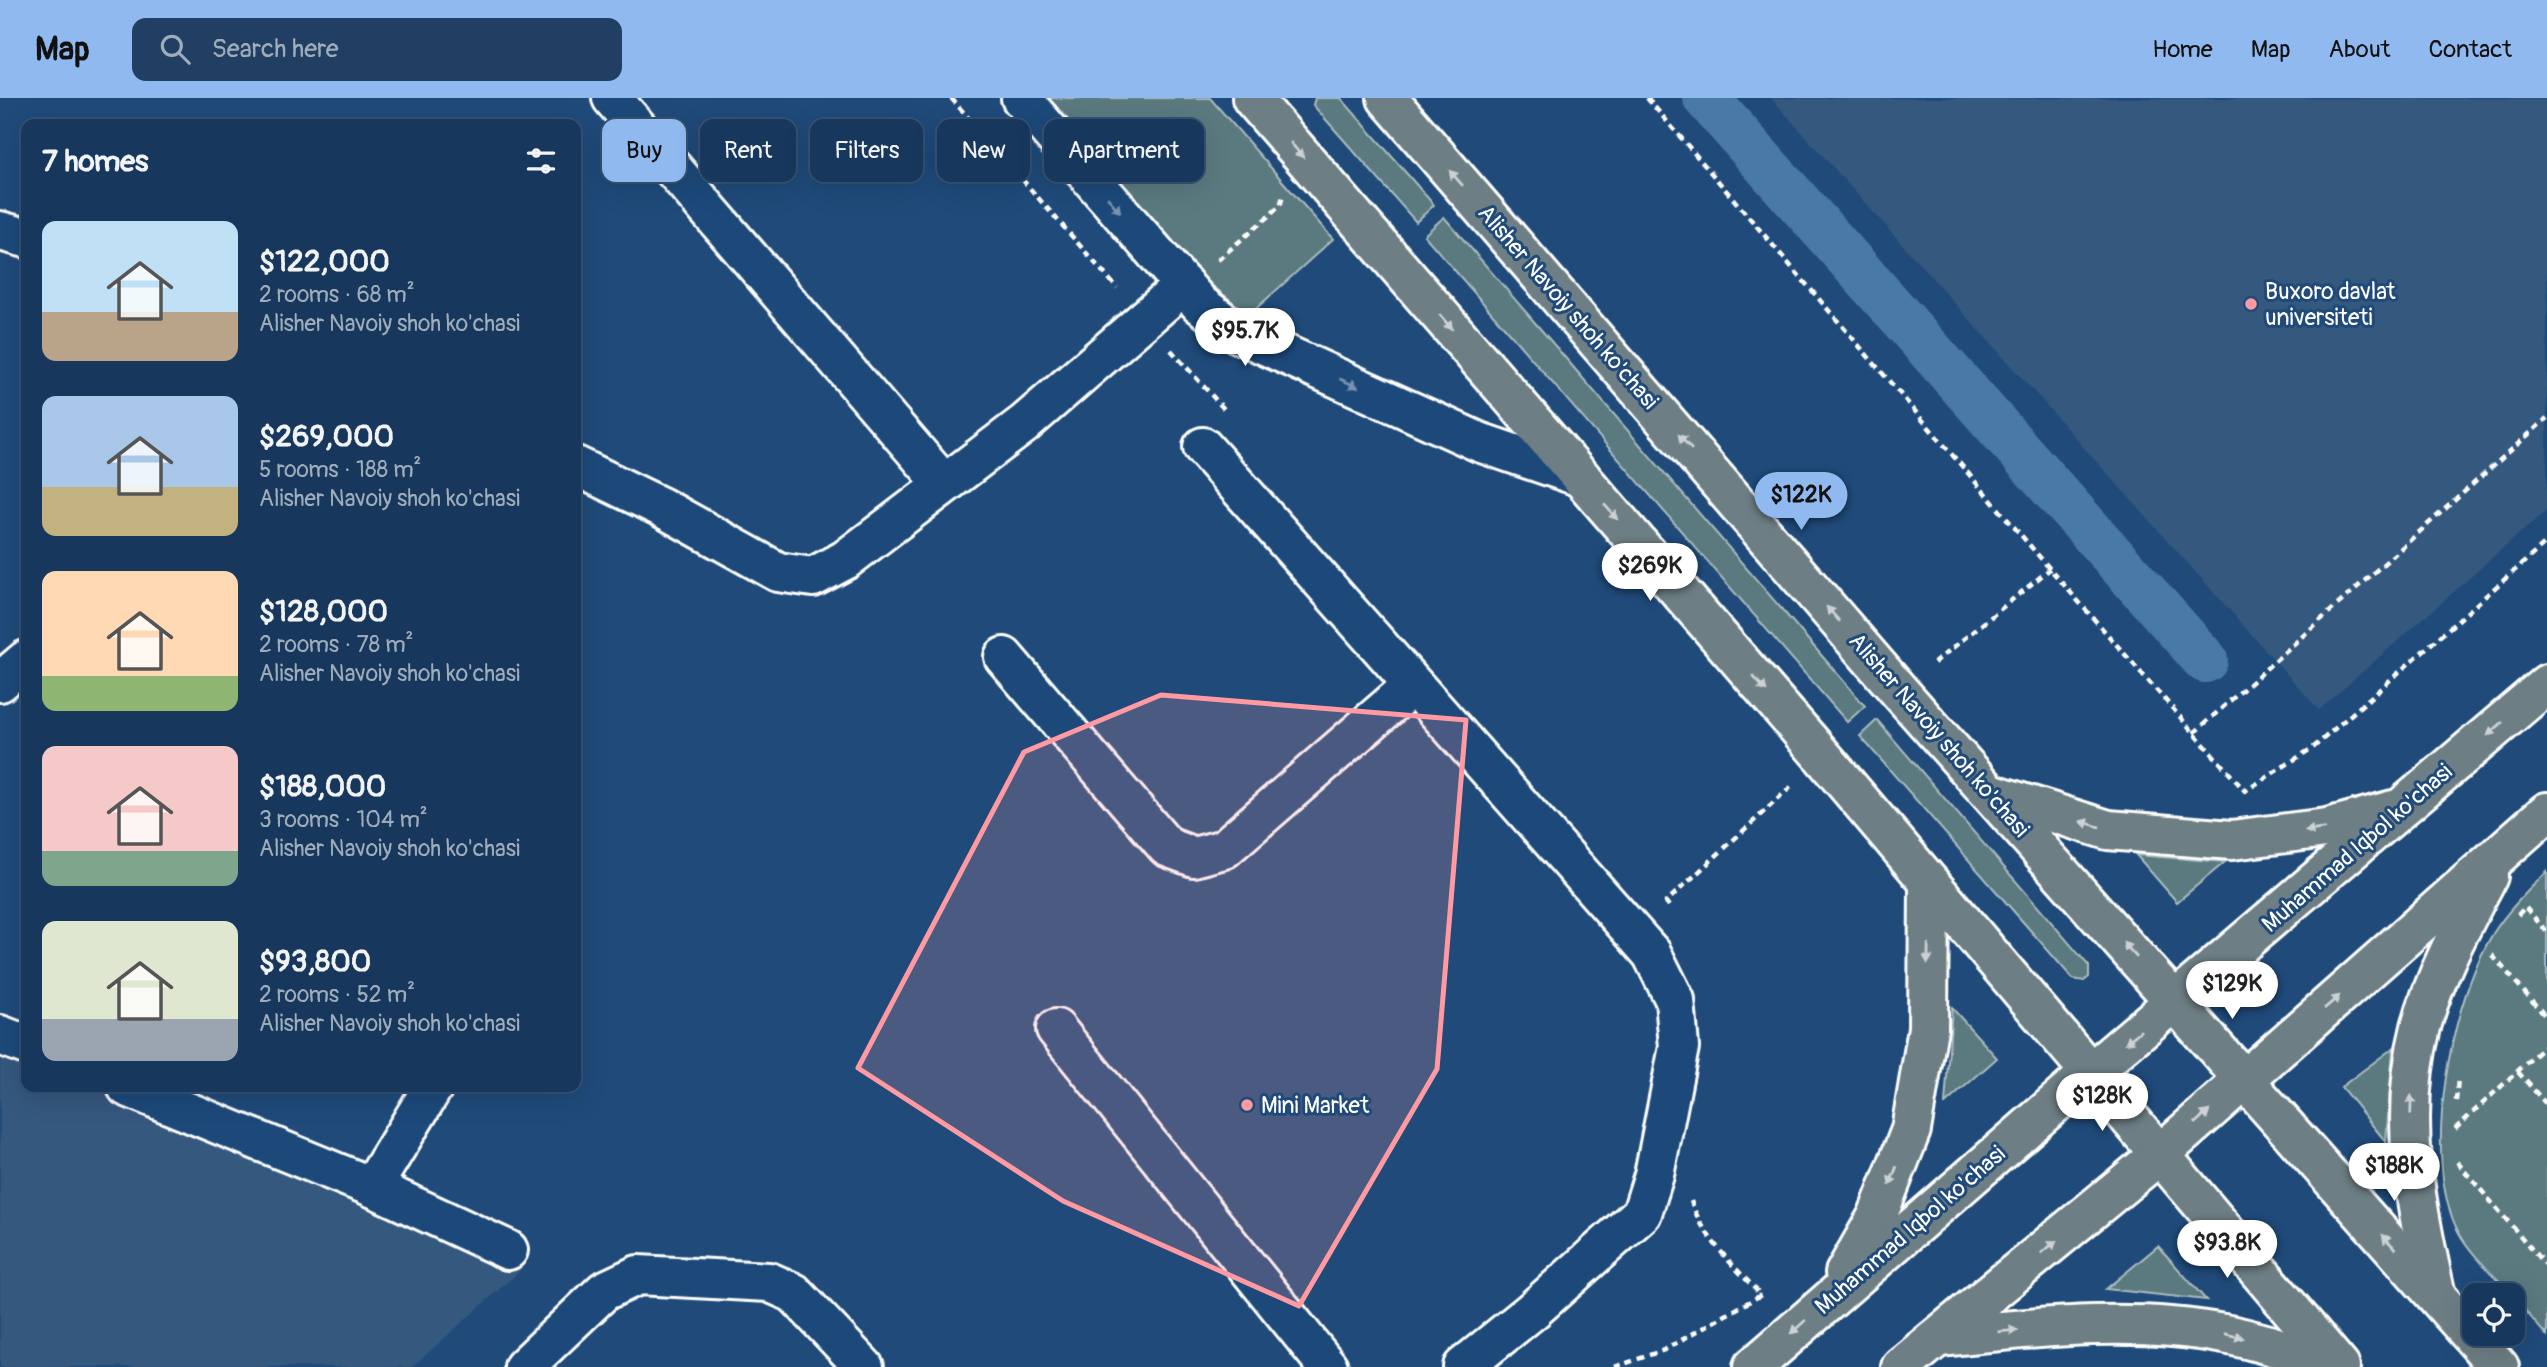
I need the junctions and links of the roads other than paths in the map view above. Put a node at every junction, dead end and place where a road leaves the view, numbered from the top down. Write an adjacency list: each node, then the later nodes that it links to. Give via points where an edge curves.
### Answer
1 (612, 98): 11 (street)
2 (1021, 98): 7 (street, one-way to 7)
3 (1252, 98): 10 (main road, one-way to 10)
4 (1387, 98): 17 (main road, Alisher Navoiy shoh ko'chasi, one-way to 4)
5 (0, 231): 6 (street)
6 (21, 237)
7 (1184, 285): 10 (street, one-way to 10, via 1200,304 1238,332 1479,442); 11 (street, via 1024,424)
8 (1203, 447): 16 (street)
9 (581, 468): 11 (street, via 778,572 813,577 845,560)
10 (1581, 477): 21 (main road, one-way to 21)
11 (944, 484)
12 (1004, 657): 16 (street, via 1167,846 1194,856 1224,849)
13 (21, 664): 14 (street)
14 (0, 681)
15 (2547, 684): 18 (main road, Muhammad Iqbol ko'chasi, one-way to 18)
16 (1413, 685): 39 (street, via 1652,954 1675,1000 1679,1047 1642,1213)
17 (1989, 793): 18 (main road, one-way to 17, via 2327,828 2232,840 2108,830); 22 (main road, Alisher Navoiy shoh ko'chasi, one-way to 17)
18 (2405, 806): 22 (main road, Muhammad Iqbol ko'chasi)
19 (2547, 812): 20 (main road)
20 (2498, 857): 27 (main road, one-way to 20); 33 (main road, one-way to 20, via 2415,1206 2412,1084 2421,1027 2431,998)
21 (1929, 885): 26 (main road); 34 (main road, one-way to 34, via 1928,1028 1911,1130 1877,1217)
22 (2175, 1001): 26 (main road, Muhammad Iqbol ko'chasi, one-way to 26); 27 (main road, Alisher Navoiy shoh ko'chasi)
23 (1056, 1029): 38 (street)
24 (0, 1035): 25 (street)
25 (21, 1043)
26 (2090, 1073): 30 (main road); 34 (main road, Muhammad Iqbol ko'chasi)
27 (2244, 1079): 30 (main road, one-way to 27); 33 (main road, Alisher Navoiy shoh ko'chasi, one-way to 27)
28 (139, 1092): 31 (street)
29 (430, 1092): 31 (street)
30 (2160, 1155): 35 (main road, one-way to 30); 42 (main road)
31 (372, 1187): 32 (street)
32 (508, 1250)
33 (2435, 1293): 43 (main road, Alisher Navoiy shoh ko'chasi)
34 (1830, 1298): 40 (main road, Muhammad Iqbol ko'chasi, one-way to 40)
35 (1940, 1337): 41 (main road); 42 (main road, one-way to 42, via 2072,1326 2177,1328 2225,1334)
36 (524, 1367): 37 (street, via 604,1291 638,1275 769,1282 794,1293)
37 (864, 1367)
38 (1328, 1367)
39 (1464, 1367)
40 (1753, 1367)
41 (1901, 1367)
42 (2338, 1367)
43 (2499, 1367)

